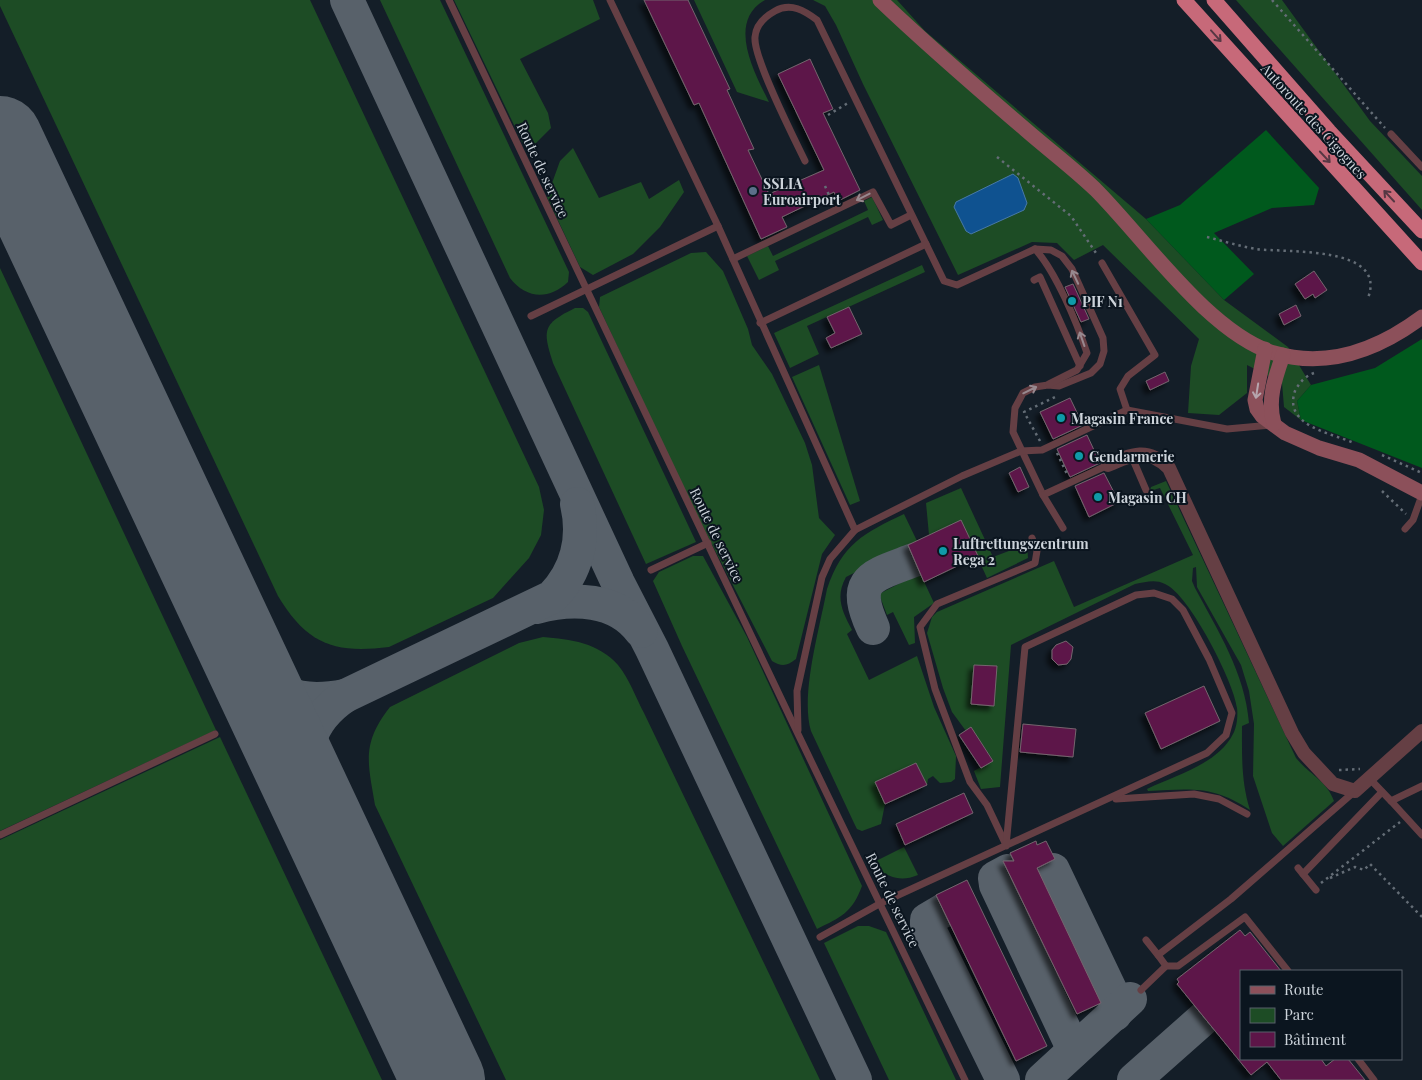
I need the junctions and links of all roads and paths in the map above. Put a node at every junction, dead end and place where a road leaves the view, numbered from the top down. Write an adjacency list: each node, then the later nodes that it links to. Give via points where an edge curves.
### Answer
1 (449, 0): 21 (lane, Route de service)
2 (610, 0): 12 (lane)
3 (880, 0): 26 (main road, via 925,43 1094,188 1198,302 1228,329)
4 (1184, 0): 19 (highway, Autoroute des Cigognes, one-way to 19)
5 (1214, 0): 13 (highway, Autoroute des Cigognes, one-way to 5)
6 (1272, 0): 7 (path)
7 (1390, 134): 10 (lane)
8 (997, 156): 18 (path, via 1071,216)
9 (805, 162): 11 (lane, via 758,57 755,36 764,17 781,8 802,8 817,20)
10 (1422, 167)
11 (911, 216): 15 (lane); 17 (lane, one-way to 17, via 891,225 873,192)
12 (718, 226): 17 (lane); 21 (lane)
13 (1422, 231)
14 (1207, 237): 22 (path, via 1254,248 1342,256 1361,264 1370,276 1372,288)
15 (926, 244): 16 (lane, via 944,281 957,285); 25 (lane)
16 (1035, 249): 29 (lane, one-way to 16, via 1086,353 1080,333 1045,259); 30 (lane, one-way to 16, via 1059,386 1091,373 1100,364 1103,338 1072,270 1062,256 1051,250)
17 (733, 259): 25 (lane)
18 (1102, 263): 32 (lane, via 1155,355 1128,376 1120,389)
19 (1422, 263)
20 (1034, 280): 29 (lane, via 1040,277)
21 (586, 289): 23 (lane); 53 (lane, Route de service)
22 (1368, 298)
23 (532, 316)
24 (1422, 317): 28 (main road, via 1374,347 1345,356)
25 (760, 323): 51 (lane)
26 (1265, 350): 27 (main road); 33 (main road, one-way to 33, via 1257,409)
27 (1283, 355): 28 (main road); 33 (main road, via 1273,388)
28 (1318, 358): 34 (path, via 1318,371 1302,380 1293,398 1296,415 1303,423)
29 (1080, 366): 30 (lane)
30 (1048, 384): 37 (lane, one-way to 30, via 1012,432 1015,408 1022,393)
31 (1058, 395): 35 (path, via 1024,412 1041,444 1051,441)
32 (1127, 410): 33 (lane, via 1227,429); 35 (lane)
33 (1274, 424): 46 (main road, via 1319,448 1365,463)
34 (1354, 444)
35 (1053, 445): 37 (lane, via 1042,450); 38 (path)
36 (1064, 450): 38 (path)
37 (1021, 451): 47 (lane); 51 (lane, via 928,492)
38 (1057, 453): 43 (path)
39 (1380, 454): 42 (path)
40 (1131, 455): 41 (street); 44 (lane); 60 (street, via 1148,455 1159,459 1168,468 1304,754 1333,784)
41 (1108, 465): 47 (lane)
42 (1422, 473)
43 (1068, 477)
44 (1146, 490)
45 (1382, 491): 48 (path)
46 (1422, 494): 48 (lane)
47 (1043, 495): 49 (lane)
48 (1413, 520): 50 (lane)
49 (1063, 528)
50 (1405, 529)
51 (855, 530): 57 (lane, via 830,559 822,578 797,691)
52 (1032, 538): 68 (lane, via 1037,551 1035,563 937,604 920,627 935,689 970,782 987,805)
53 (708, 543): 54 (lane); 57 (lane, Route de service)
54 (651, 570)
55 (1422, 731): 58 (street)
56 (216, 734): 66 (lane)
57 (798, 734): 70 (lane, Route de service)
58 (1369, 778): 60 (street); 61 (lane)
59 (1422, 786): 63 (lane)
60 (1355, 791): 74 (lane, via 1231,899)
61 (1382, 792): 63 (lane); 69 (lane, via 1300,871)
62 (1110, 799): 64 (lane, via 1194,794 1219,799); 68 (lane); 68 (lane, via 1207,753 1226,735 1232,713 1183,610 1172,599 1154,593 1136,595 1024,647)
63 (1391, 801): 65 (lane)
64 (1247, 814)
65 (1405, 817): 67 (lane); 71 (path, via 1319,885 1355,868 1364,870 1370,864)
66 (0, 835)
67 (1422, 835)
68 (1006, 846): 70 (lane)
69 (1316, 890)
70 (881, 903): 72 (lane); 79 (lane, Route de service)
71 (1422, 917)
72 (820, 937)
73 (1146, 940): 74 (lane)
74 (1158, 955): 75 (lane)
75 (1166, 966): 76 (lane, via 1178,966 1245,917); 77 (lane)
76 (1287, 970)
77 (1141, 990)
78 (1359, 1060): 80 (lane)
79 (966, 1080)
80 (1374, 1080)

